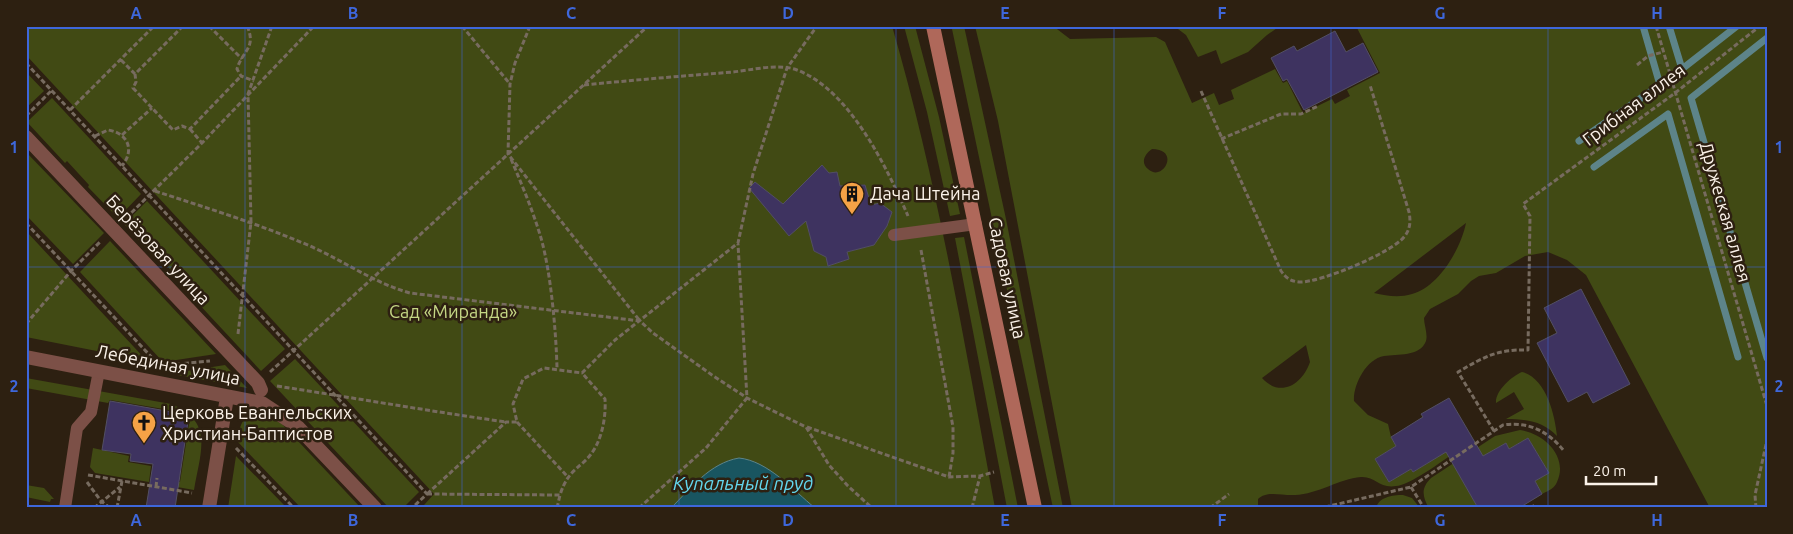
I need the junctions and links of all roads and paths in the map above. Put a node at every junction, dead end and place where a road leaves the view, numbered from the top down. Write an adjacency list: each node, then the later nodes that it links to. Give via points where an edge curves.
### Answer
1 (154, 26): 16 (path)
2 (183, 26): 20 (path)
3 (209, 26): 15 (path)
4 (247, 26): 15 (path, via 250,44)
5 (272, 26): 22 (path)
6 (314, 26): 29 (path)
7 (462, 26): 23 (path)
8 (530, 26): 23 (path)
9 (648, 26): 24 (path)
10 (817, 26): 19 (path)
11 (933, 26): 46 (main road, Садовая улица)
12 (1656, 26): 14 (path, Дружеская аллея)
13 (1760, 26): 28 (path, Грибная аллея)
14 (1663, 52): 18 (path, via 1648,56); 28 (path, Дружеская аллея)
15 (242, 59): 21 (path, via 237,69)
16 (121, 60): 20 (path); 32 (path)
17 (26, 63): 26 (path)
18 (1636, 65)
19 (787, 68): 24 (path); 48 (path, via 814,79 829,90 850,115 888,174); 50 (path, via 753,174)
20 (135, 74): 31 (path, via 133,88)
21 (241, 76): 22 (path); 34 (path)
22 (254, 81): 29 (path)
23 (510, 84): 40 (path)
24 (584, 85): 40 (path)
25 (1370, 85): 38 (path, via 1411,221 1404,237 1387,251 1318,278 1302,282 1284,277)
26 (52, 90): 32 (path); 33 (path)
27 (1201, 91): 38 (path)
28 (1675, 92): 68 (path, Дружеская аллея); 72 (path, Грибная аллея, via 1523,204 1530,216 1528,350 1496,352 1458,372)
29 (248, 94): 39 (path); 44 (path)
30 (1318, 106): 38 (path, via 1301,114 1281,114)
31 (152, 108): 34 (path, via 173,130 182,126); 35 (path)
32 (70, 110): 36 (path)
33 (26, 116)
34 (190, 129): 39 (path)
35 (122, 135): 36 (path, via 108,130); 41 (path, via 129,147)
36 (95, 136): 41 (path)
37 (26, 137): 47 (street, Берёзовая улица)
38 (1221, 139)
39 (202, 143): 42 (path)
40 (508, 154): 52 (path); 54 (path, via 542,240); 55 (path)
41 (122, 166): 43 (path)
42 (155, 191): 43 (path); 44 (path)
43 (150, 196): 47 (path); 53 (path)
44 (250, 222): 52 (path, via 330,255); 53 (path)
45 (26, 223): 51 (path)
46 (976, 224): 48 (lane); 108 (main road, Садовая улица)
47 (113, 229): 51 (path); 59 (street, Берёзовая улица)
48 (915, 232): 49 (lane); 80 (path, via 928,276 953,427)
49 (894, 235)
50 (738, 244): 55 (path); 67 (path)
51 (71, 272): 56 (path); 64 (path)
52 (372, 278): 54 (path, via 410,293); 57 (path)
53 (242, 295): 57 (path); 59 (path)
54 (552, 310): 55 (path); 60 (path)
55 (640, 321): 62 (path, via 615,340); 67 (path)
56 (26, 324)
57 (294, 351): 63 (path); 65 (path)
58 (26, 357): 61 (street, Лебединая улица)
59 (235, 358): 63 (street, Берёзовая улица)
60 (557, 368): 62 (path); 70 (path, via 544,368 523,379 513,404)
61 (99, 371): 64 (street, Лебединая улица); 95 (lane, via 91,412 77,428)
62 (582, 373): 78 (path, via 605,399 606,414 594,449)
63 (259, 386): 65 (path)
64 (180, 387): 66 (street, Лебединая улица)
65 (334, 394): 69 (path, via 404,408); 88 (path)
66 (227, 397): 73 (street); 101 (street, Лебединая улица, via 262,403 297,426)
67 (747, 398): 71 (path); 105 (path, via 706,448)
68 (1767, 406)
69 (506, 422): 70 (path); 88 (path)
70 (517, 422): 78 (path)
71 (806, 427): 80 (path); 106 (path, via 829,465)
72 (1494, 431): 75 (path, via 1499,426 1510,424 1531,426 1550,436); 86 (path)
73 (222, 432): 99 (street); 100 (path)
74 (1767, 440): 112 (path, via 1755,495)
75 (1564, 452)
76 (994, 472): 79 (path)
77 (85, 474): 83 (path)
78 (567, 476): 90 (path)
79 (980, 476): 80 (path); 107 (path)
80 (949, 477)
81 (157, 478): 85 (path)
82 (85, 479): 91 (path)
83 (122, 481): 84 (path); 85 (path)
84 (120, 487): 91 (path); 98 (path)
85 (156, 487): 87 (path)
86 (1411, 487): 94 (path); 110 (path)
87 (198, 494)
88 (427, 494): 90 (path); 92 (path)
89 (1229, 494): 109 (path)
90 (560, 495): 104 (path)
91 (101, 501): 96 (path); 97 (path)
92 (416, 504): 102 (path); 103 (path)
93 (1535, 505): 111 (path)
94 (1326, 507)
95 (65, 508)
96 (94, 508)
97 (110, 508)
98 (117, 508)
99 (209, 508)
100 (294, 508)
101 (375, 508)
102 (412, 508)
103 (419, 508)
104 (557, 508)
105 (639, 508)
106 (872, 508)
107 (972, 508)
108 (1034, 508)
109 (1210, 508)
110 (1424, 508)
111 (1530, 508)
112 (1756, 508)

